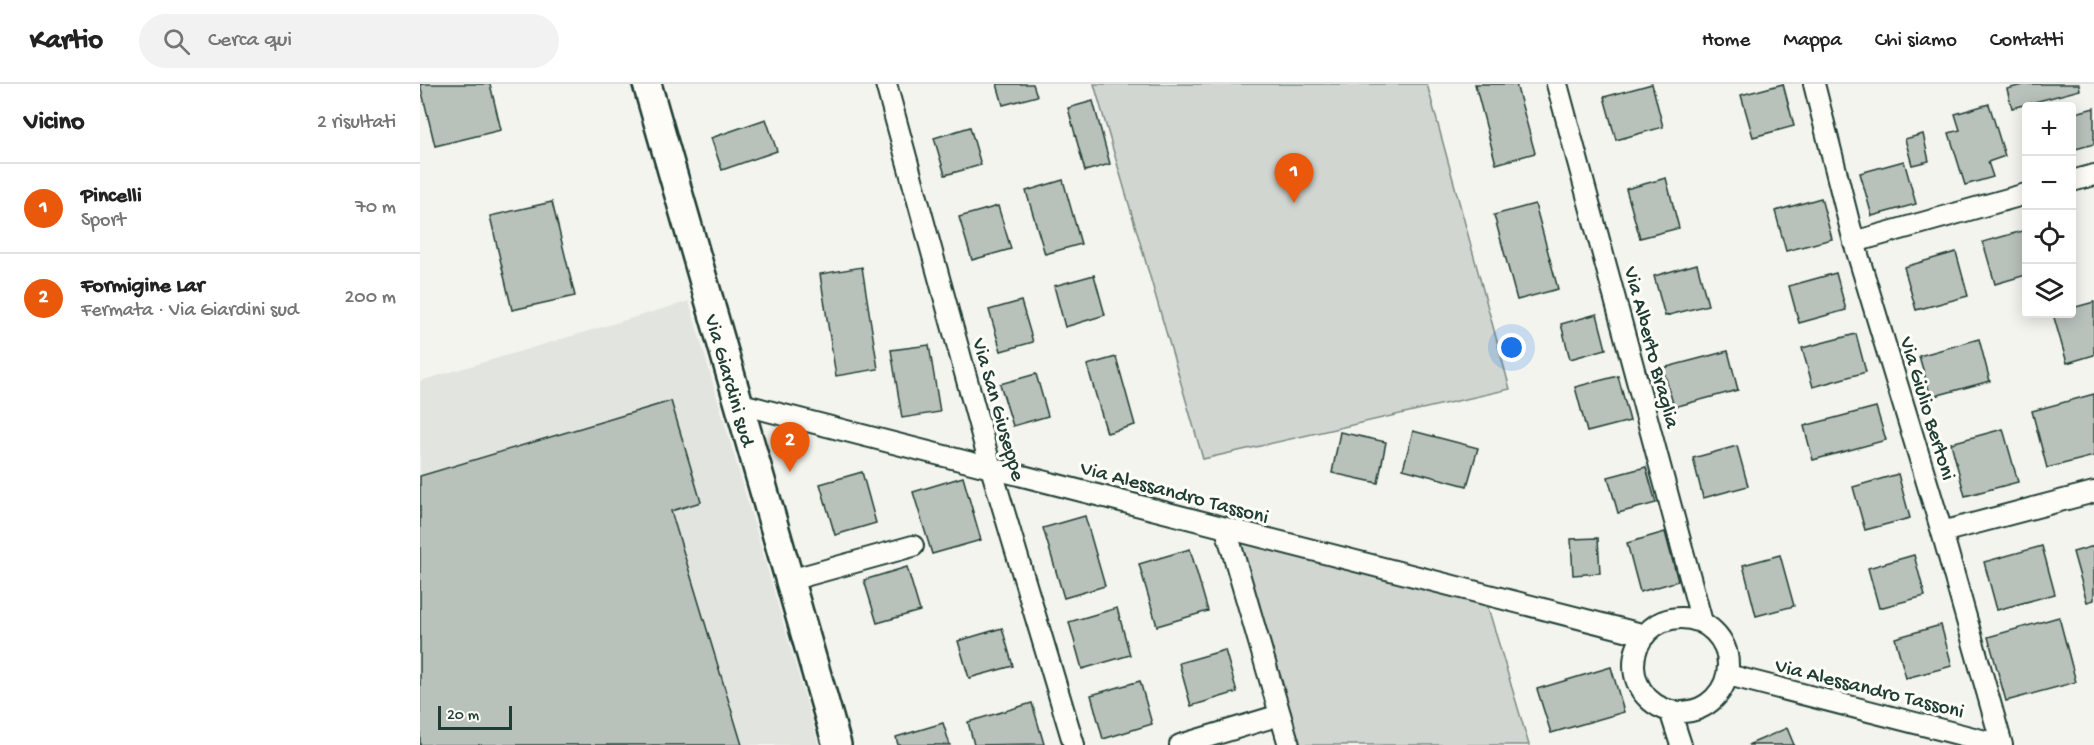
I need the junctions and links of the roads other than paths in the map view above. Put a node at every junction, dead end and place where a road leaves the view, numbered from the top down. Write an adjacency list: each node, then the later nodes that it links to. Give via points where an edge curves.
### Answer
1 (631, 84): 5 (street)
2 (886, 84): 11 (street, Via San Giuseppe)
3 (1557, 84): 17 (street, Via Alberto Braglia)
4 (1814, 84): 9 (street, Via Giulio Bertoni)
5 (650, 93): 10 (main road, Via Giardini sud)
6 (2094, 175): 7 (street)
7 (2076, 180)
8 (2022, 195): 9 (street)
9 (1854, 242): 14 (street, Via Giulio Bertoni)
10 (737, 403): 11 (street, Via Alessandro Tassoni); 16 (main road, Via Giardini sud)
11 (991, 468): 13 (street, Via Alessandro Tassoni); 24 (street, Via San Giuseppe)
12 (2094, 492): 14 (street)
13 (1226, 529): 18 (street, Via Alessandro Tassoni, via 1601,624); 21 (street)
14 (1942, 532): 28 (street, Via Giulio Bertoni)
15 (913, 546): 16 (street)
16 (790, 580): 23 (main road, Via Giardini sud)
17 (1702, 622): 18 (street, via 1687,617 1671,618 1657,624); 19 (street, via 1724,644 1729,659)
18 (1640, 643): 20 (street, via 1634,666 1641,688 1656,705)
19 (1728, 675): 20 (street, via 1713,700 1701,708); 22 (street, Via Alessandro Tassoni)
20 (1678, 712): 27 (street)
21 (1280, 716): 25 (street); 26 (street)
22 (1966, 740): 28 (street, Via Alessandro Tassoni)
23 (837, 745)
24 (1074, 745)
25 (1180, 745)
26 (1289, 745)
27 (1681, 745)
28 (2001, 745)

